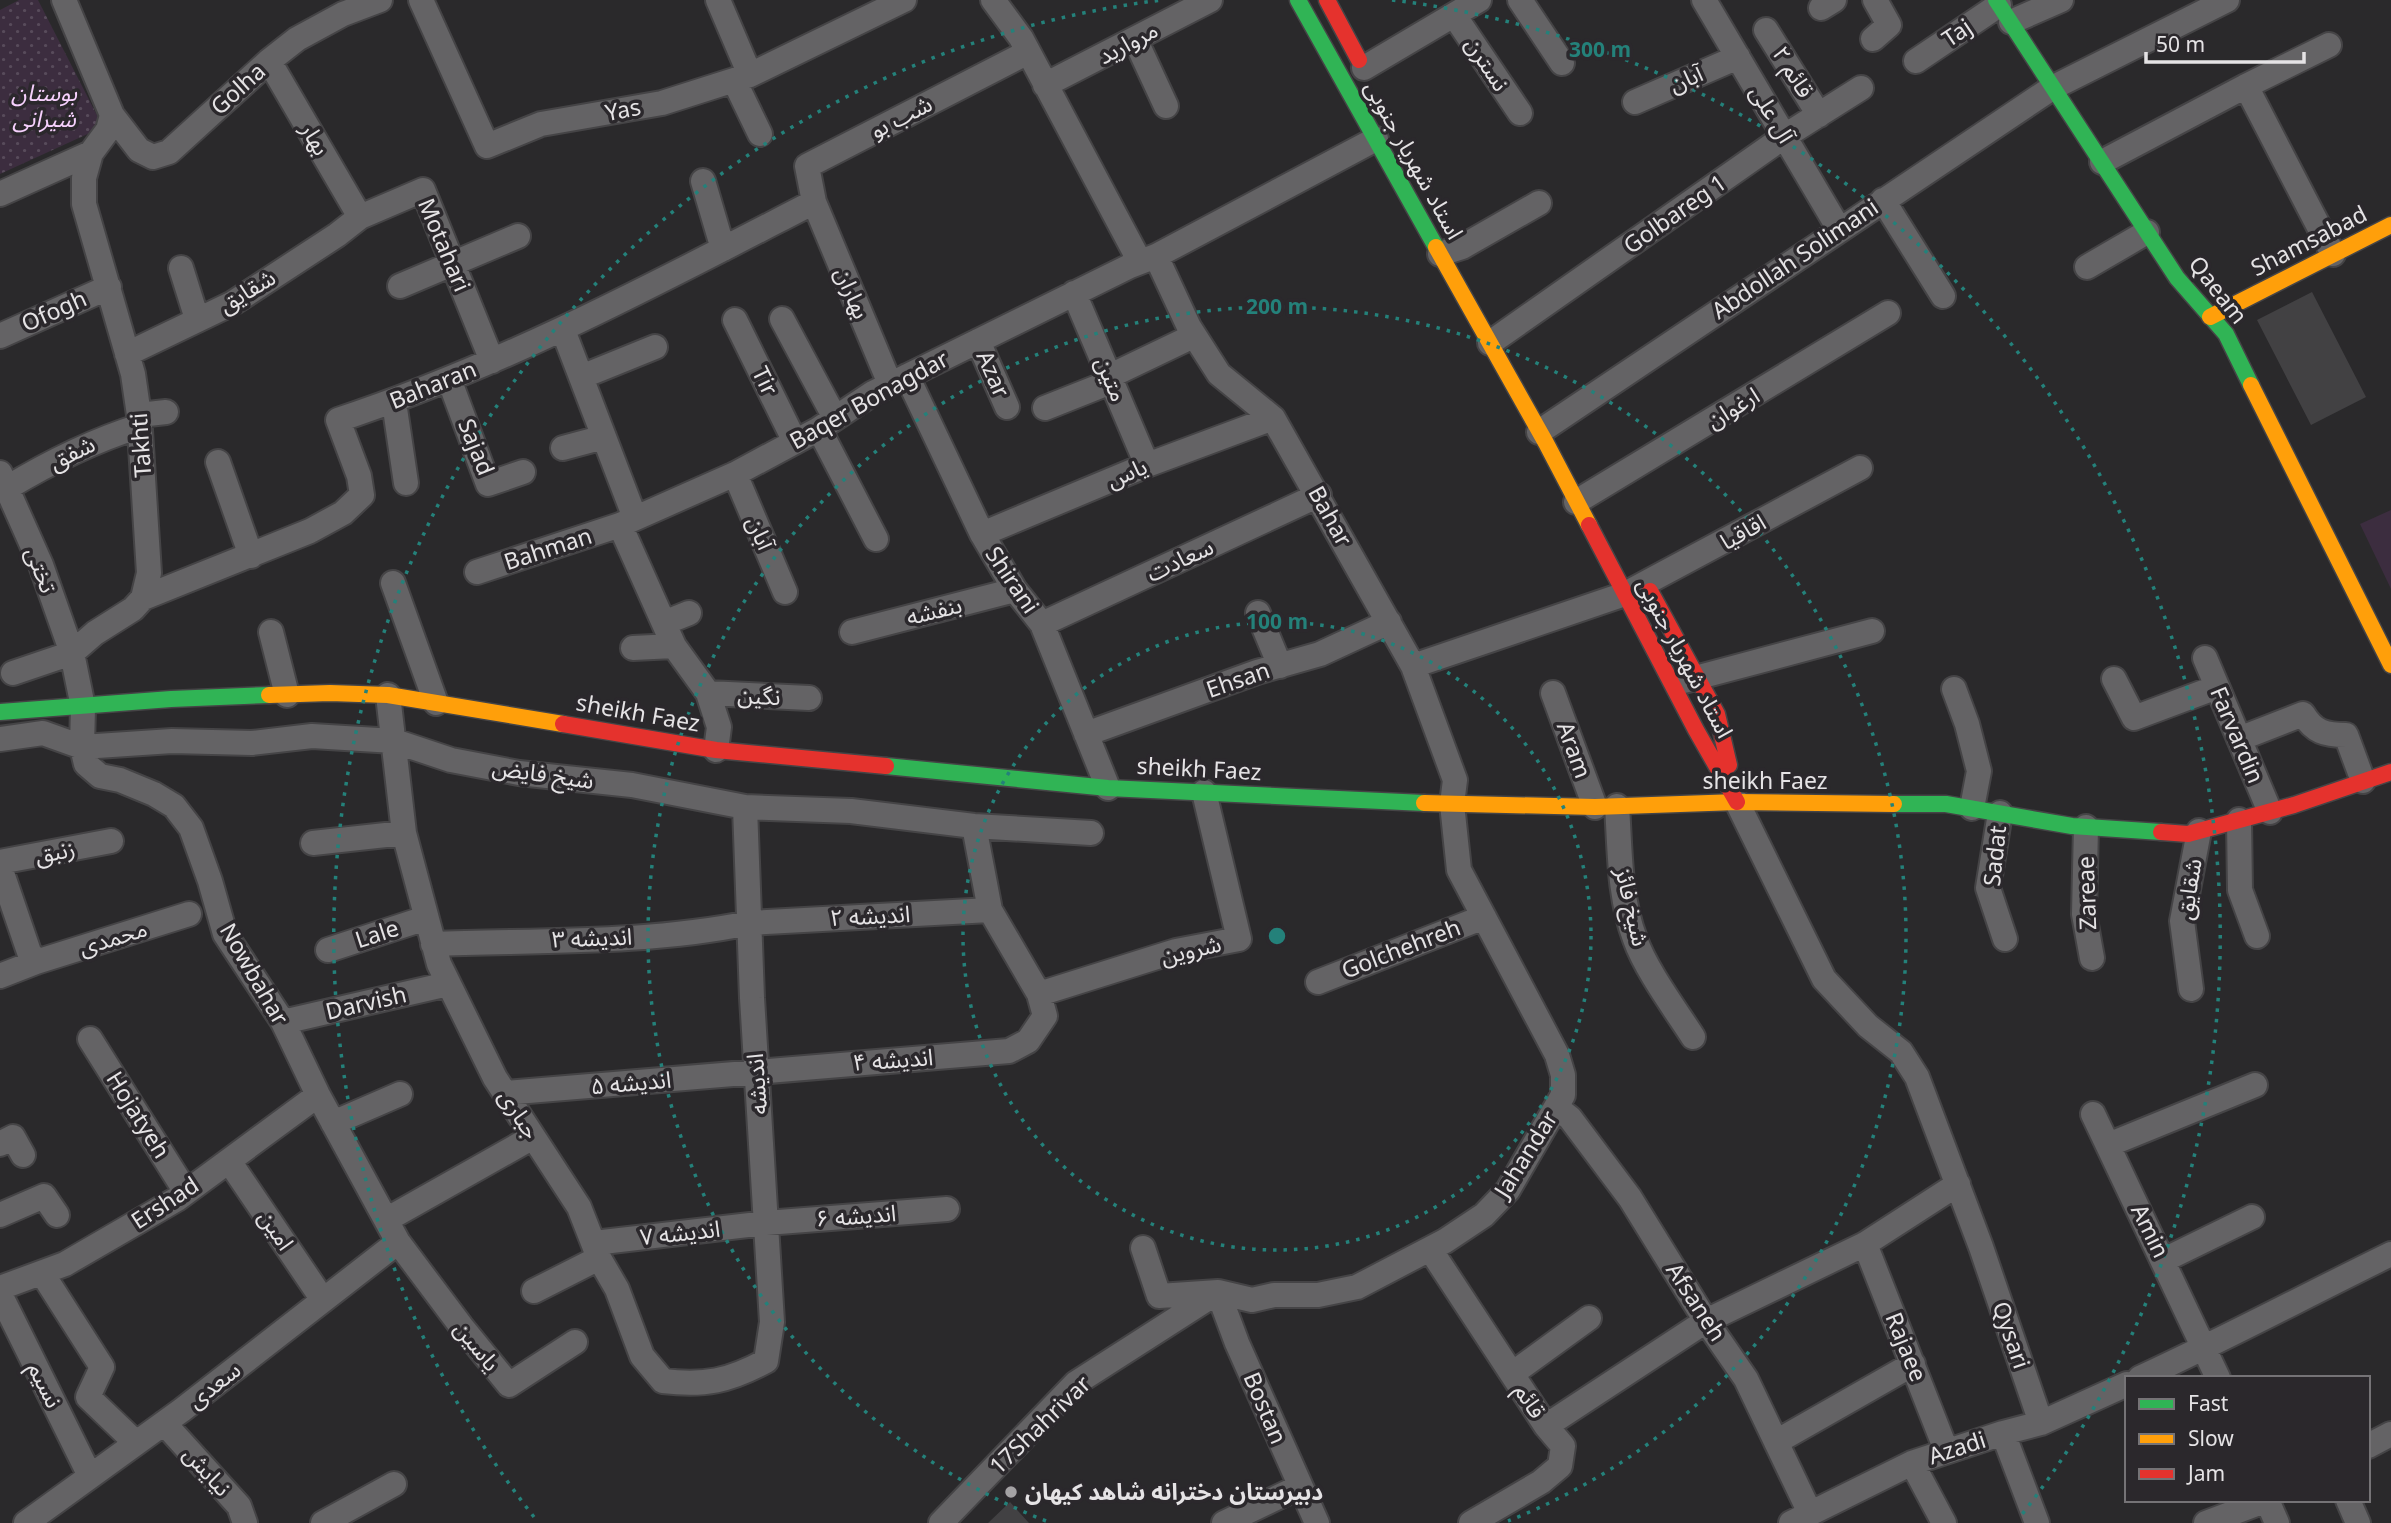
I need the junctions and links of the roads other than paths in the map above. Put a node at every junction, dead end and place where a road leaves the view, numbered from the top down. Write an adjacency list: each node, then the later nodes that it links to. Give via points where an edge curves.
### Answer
1 (64, 0): 36 (street)
2 (380, 0): 24 (street, Golha, via 343,14)
3 (421, 0): 28 (street, Yas, via 487,146 541,124 662,103)
4 (718, 0): 28 (street)
5 (904, 0): 28 (street, Yas)
6 (993, 0): 22 (street)
7 (1210, 0): 19 (street, مروارید)
8 (1298, 0): 40 (street, استاد شهریار جنوبی)
9 (1327, 0): 27 (street, استاد شهریار جنوبی)
10 (1479, 0): 17 (street)
11 (1521, 0): 26 (street)
12 (1704, 0): 23 (street, آل علی)
13 (1875, 0): 20 (street, via 1889,25)
14 (2061, 0): 16 (street, Taj)
15 (2227, 0): 32 (street, Abdollah Solimani)
16 (2002, 9): 25 (street, Taj); 32 (street, Qaeam)
17 (1454, 15): 27 (street); 35 (street, نسترن)
18 (1766, 30): 37 (street, قائم ۲)
19 (1135, 39): 29 (street, مروارید); 34 (street)
20 (1873, 39)
21 (2329, 45): 30 (street)
22 (1028, 52): 29 (street); 46 (street, شب بو, via 807,166)
23 (1738, 57): 33 (street, آبان); 39 (street, آل علی)
24 (270, 61): 36 (street, Golha, via 169,152 153,157 139,150); 48 (street, بهار)
25 (1916, 61)
26 (1562, 63)
27 (1367, 74)
28 (742, 77): 38 (street)
29 (1045, 85): 56 (street)
30 (2246, 86): 42 (street); 55 (street)
31 (1861, 88): 37 (street, Golbareg 1)
32 (2052, 88): 42 (street, Qaeam); 45 (street, Abdollah Solimani)
33 (1634, 102)
34 (1166, 106)
35 (1520, 113)
36 (112, 115): 41 (street, Takhti, via 108,130)
37 (1819, 115): 39 (street, Golbareg 1)
38 (760, 134)
39 (1785, 136): 50 (street, آل علی); 70 (street, Golbareg 1)
40 (1376, 139): 54 (street, استاد شهریار جنوبی); 56 (street, Baqer Bonagdar)
41 (91, 153): 44 (street); 61 (street, Takhti, via 84,178 84,204)
42 (2102, 162): 51 (street, Qaeam)
43 (703, 181): 53 (street)
44 (0, 194)
45 (1883, 200): 50 (street, Abdollah Solimani); 63 (street)
46 (814, 202): 53 (street, Baharan); 80 (street, بهاران)
47 (1539, 203): 54 (street)
48 (360, 217): 57 (street, Motahari, via 422,190); 66 (street, شقایق, via 242,297)
49 (2391, 225): 55 (street, Shamsabad)
50 (1839, 229): 87 (street, Abdollah Solimani)
51 (2147, 232): 58 (street); 65 (street, Qaeam)
52 (518, 236): 57 (street)
53 (723, 249): 69 (street, Baharan)
54 (1456, 249): 70 (street, استاد شهریار جنوبی)
55 (2333, 254): 65 (street, Shamsabad)
56 (1148, 259): 62 (street, Baqer Bonagdar); 85 (street, Bahar, via 1219,374)
57 (453, 263): 60 (street); 76 (street, Motahari)
58 (2087, 267)
59 (181, 268): 66 (street)
60 (400, 286)
61 (108, 287): 71 (street, Ofogh); 75 (street, Takhti)
62 (1074, 293): 72 (street, Baqer Bonagdar); 79 (street, متین)
63 (1943, 296)
64 (1888, 313): 99 (street, ارغوان)
65 (2210, 317): 123 (street, Qaeam, via 2226,334 2258,395)
66 (197, 319): 75 (street, شقایق)
67 (782, 319): 88 (street)
68 (735, 320): 90 (street, Tir)
69 (563, 330): 76 (street, Baharan); 77 (street)
70 (1504, 334): 87 (street, استاد شهریار جنوبی)
71 (0, 336)
72 (978, 341): 80 (street, Baqer Bonagdar); 82 (street, Azar)
73 (1183, 341): 79 (street)
74 (655, 346): 77 (street)
75 (127, 354): 86 (street, Takhti)
76 (492, 360): 78 (street, Baharan)
77 (581, 377): 89 (street)
78 (449, 379): 81 (street, Baharan); 95 (street, Sajad, via 488,484)
79 (1111, 379): 83 (street); 93 (street, متین)
80 (899, 380): 88 (street, Baqer Bonagdar); 102 (street, Shirani)
81 (394, 402): 98 (street); 104 (street, Baharan, via 338,421 362,495 343,513)
82 (1007, 407)
83 (1045, 408)
84 (166, 412): 86 (street, شفق)
85 (1273, 418): 93 (street, یاس); 100 (street, Bahar)
86 (140, 420): 97 (street, شفق); 110 (street, Takhti, via 149,573)
87 (1554, 423): 99 (street, استاد شهریار جنوبی)
88 (827, 424): 90 (street, Baqer Bonagdar); 103 (street)
89 (604, 437): 91 (street); 101 (street)
90 (795, 442): 96 (street, Baqer Bonagdar)
91 (564, 448)
92 (218, 462): 104 (street)
93 (1147, 465): 102 (street, یاس)
94 (1860, 468): 107 (street, اقاقیا)
95 (523, 472)
96 (735, 474): 101 (street, Baqer Bonagdar); 109 (street, آبان)
97 (4, 480): 121 (street, تختی)
98 (406, 482)
99 (1592, 493): 107 (street, استاد شهریار جنوبی)
100 (1319, 495): 113 (street, Bahar); 115 (street, سعادت)
101 (628, 522): 105 (street, Bahman); 114 (street)
102 (982, 534): 108 (street, Shirani)
103 (876, 539)
104 (251, 556): 110 (street, Baharan)
105 (477, 572)
106 (393, 583): 137 (street)
107 (1637, 584): 125 (street, اقاقیا); 127 (street, استاد شهریار جنوبی); 129 (street, استاد شهریار جنوبی)
108 (1015, 590): 115 (street, Shirani); 118 (street, بنفشه)
109 (785, 592)
110 (143, 598): 121 (street)
111 (689, 613): 114 (street)
112 (1258, 613): 124 (street)
113 (1389, 622): 124 (street, Ehsan, via 1320,654); 125 (street, Bahar)
114 (664, 623): 119 (street)
115 (1042, 624): 140 (street, Shirani)
116 (1872, 631): 127 (street)
117 (271, 632): 134 (street)
118 (852, 632)
119 (674, 646): 120 (street); 132 (street)
120 (633, 648)
121 (72, 653): 126 (street); 138 (street)
122 (2205, 657): 130 (street, Farvardin)
123 (2391, 665)
124 (1280, 666): 140 (street, Ehsan)
125 (1413, 666): 151 (street, Bahar, via 1455,780)
126 (13, 673)
127 (1697, 677): 129 (street); 150 (street, استاد شهریار جنوبی, via 1717,714)
128 (2114, 679): 130 (street, via 2134,718)
129 (1672, 684): 150 (street, استاد شهریار جنوبی)
130 (2217, 687): 142 (street, Farvardin)
131 (1954, 689): 154 (street, via 1979,771)
132 (708, 693): 136 (street, نگین); 145 (street, via 719,727)
133 (1553, 693): 152 (street, Aram)
134 (287, 695): 135 (street, sheikh Faez); 138 (street, sheikh Faez)
135 (388, 695): 137 (street, sheikh Faez); 143 (street, جباری)
136 (809, 698)
137 (436, 702): 145 (street, sheikh Faez)
138 (83, 707): 139 (street, sheikh Faez); 144 (street)
139 (0, 712)
140 (1086, 734): 148 (street, Shirani)
141 (0, 739): 144 (street, شیخ فایض, via 43,733)
142 (2239, 739): 147 (street, via 2303,714 2311,728 2328,735 2346,735); 155 (street, Farvardin)
143 (394, 741): 144 (street, شیخ فایض, via 312,736 252,743 173,741); 153 (street, شیخ فایض, via 451,760 519,773 632,786); 161 (street, جباری)
144 (82, 747): 182 (street, Nowbahar, via 86,764 100,776 154,794 174,806 191,828 225,934)
145 (716, 750): 148 (street, sheikh Faez)
146 (2391, 772): 147 (street, sheikh Faez)
147 (2363, 781): 155 (street, sheikh Faez)
148 (1108, 788): 149 (street, sheikh Faez)
149 (1204, 792): 151 (street, sheikh Faez); 181 (street, شروین, via 1239,939 1176,951)
150 (1737, 802): 152 (street, sheikh Faez); 154 (street, sheikh Faez); 198 (street, Qysari, via 1824,979 1868,1026 1901,1052 1917,1077)
151 (1452, 804): 152 (street, sheikh Faez); 168 (street, Jahandar, via 1459,870)
152 (1606, 806): 183 (street, شیخ فائز, via 1635,940)
153 (745, 807): 158 (street, شیخ فایض, via 852,811); 170 (street, اندیشه)
154 (1972, 808): 156 (street, sheikh Faez)
155 (2270, 812): 157 (street, sheikh Faez)
156 (2000, 813): 159 (street, sheikh Faez); 172 (street, Sadat, via 1988,888)
157 (2239, 820): 160 (street, sheikh Faez); 171 (street, via 2240,890)
158 (974, 826): 162 (street, شیخ فایض); 166 (street)
159 (2086, 827): 160 (street, sheikh Faez); 175 (street, Zareae, via 2084,914)
160 (2199, 831): 180 (street, شقایق, via 2182,922)
161 (404, 833): 164 (street); 169 (street, جباری)
162 (1091, 833)
163 (111, 841): 165 (street, زنبق)
164 (313, 843)
165 (1, 875): 176 (street)
166 (990, 910): 170 (street, اندیشه ۲); 181 (street)
167 (189, 914): 176 (street, محمدی)
168 (1484, 917): 178 (street, Golchehreh); 190 (street, Jahandar, via 1557,1055 1563,1095)
169 (426, 918): 173 (street, جباری); 174 (street, Lale)
170 (750, 922): 173 (street, اندیشه ۳, via 642,936); 185 (street, اندیشه)
171 (2257, 936)
172 (2005, 939)
173 (433, 944): 179 (street, جباری)
174 (328, 950)
175 (2092, 958)
176 (36, 962): 177 (street, محمدی)
177 (0, 976)
178 (1318, 982)
179 (449, 984): 182 (street, Darvish); 187 (street, جباری)
180 (2191, 989)
181 (1039, 994): 185 (street, اندیشه ۴, via 1045,1016 1028,1041 1009,1051)
182 (283, 1022): 189 (street, Nowbahar)
183 (1693, 1037)
184 (90, 1039): 199 (street, Hojatyeh)
185 (756, 1071): 187 (street, اندیشه ۵); 205 (street, اندیشه)
186 (2255, 1085): 195 (street)
187 (505, 1093): 193 (street, جباری)
188 (400, 1094): 192 (street)
189 (318, 1095): 192 (street, Nowbahar); 197 (street, Ershad)
190 (1556, 1107): 209 (street, Jahandar, via 1508,1190 1484,1215); 220 (street, Afsaneh, via 1570,1118 1630,1198)
191 (2093, 1114): 195 (street, Amin)
192 (332, 1123): 204 (street, Nowbahar)
193 (533, 1137): 204 (street); 210 (street, جباری, via 579,1207)
194 (0, 1144): 196 (street, via 13,1137)
195 (2108, 1145): 212 (street, Amin)
196 (23, 1155)
197 (229, 1161): 199 (street, Ershad); 218 (street, امین)
198 (1958, 1184): 207 (street); 230 (street, Qysari)
199 (186, 1192): 213 (street, Ershad)
200 (947, 1209): 205 (street, اندیشه ۶)
201 (57, 1215): 202 (street, via 44,1196)
202 (0, 1216)
203 (2252, 1217): 212 (street)
204 (386, 1220): 206 (street, Nowbahar)
205 (766, 1223): 210 (street, اندیشه ۷); 227 (street, اندیشه, via 772,1322 766,1361 739,1375 694,1384)
206 (398, 1241): 218 (street, سعدی); 221 (street, یاسین, via 509,1385)
207 (1865, 1244): 220 (street); 223 (street, Rajaee)
208 (1143, 1248): 216 (street, Jahandar, via 1159,1296)
209 (1430, 1249): 216 (street, Jahandar, via 1357,1287 1318,1295 1252,1300); 224 (street, قائم)
210 (596, 1250): 215 (street); 227 (street, جباری, via 617,1289 642,1356)
211 (2391, 1254): 222 (street)
212 (2164, 1260): 222 (street, Amin)
213 (42, 1273): 214 (street, Ershad); 235 (street, via 102,1367 89,1397)
214 (0, 1288)
215 (534, 1291)
216 (1218, 1292): 241 (street, Bostan); 250 (street, 17Shahrivar, via 1076,1383)
217 (0, 1294): 239 (street, نسیم)
218 (323, 1300): 229 (street, سعدی)
219 (1589, 1318): 224 (street)
220 (1706, 1321): 231 (street); 234 (street, Afsaneh, via 1746,1379)
221 (575, 1342)
222 (2206, 1348): 225 (street); 226 (street, Amin)
223 (1913, 1364): 234 (street); 237 (street, Rajaee)
224 (1512, 1374): 231 (street, قائم)
225 (2144, 1376)
226 (2217, 1376)
227 (663, 1381)
228 (2125, 1385): 230 (street, Azadi)
229 (164, 1423): 235 (street, سعدی); 248 (street, نیایش, via 239,1506)
230 (2040, 1423): 232 (street, Azadi)
231 (1546, 1426): 253 (street, قائم, via 1563,1446 1560,1466)
232 (2003, 1433): 237 (street, Azadi); 255 (street)
233 (2391, 1434): 236 (street)
234 (1776, 1442): 245 (street, Afsaneh)
235 (136, 1443): 239 (street, سعدی)
236 (2370, 1445)
237 (1947, 1450): 238 (street, Azadi)
238 (1912, 1462): 245 (street, Azadi); 254 (street)
239 (90, 1476): 247 (street, سعدی)
240 (394, 1484): 249 (street)
241 (1299, 1487): 251 (street); 252 (street, Bostan)
242 (2262, 1502): 256 (street)
243 (2268, 1502): 257 (street)
244 (2349, 1502): 246 (street)
245 (1800, 1518)
246 (2358, 1522)
247 (26, 1523)
248 (245, 1523)
249 (323, 1523)
250 (941, 1523)
251 (1224, 1523)
252 (1317, 1523)
253 (1471, 1523)
254 (1944, 1523)
255 (2037, 1523)
256 (2208, 1523)
257 (2277, 1523)

